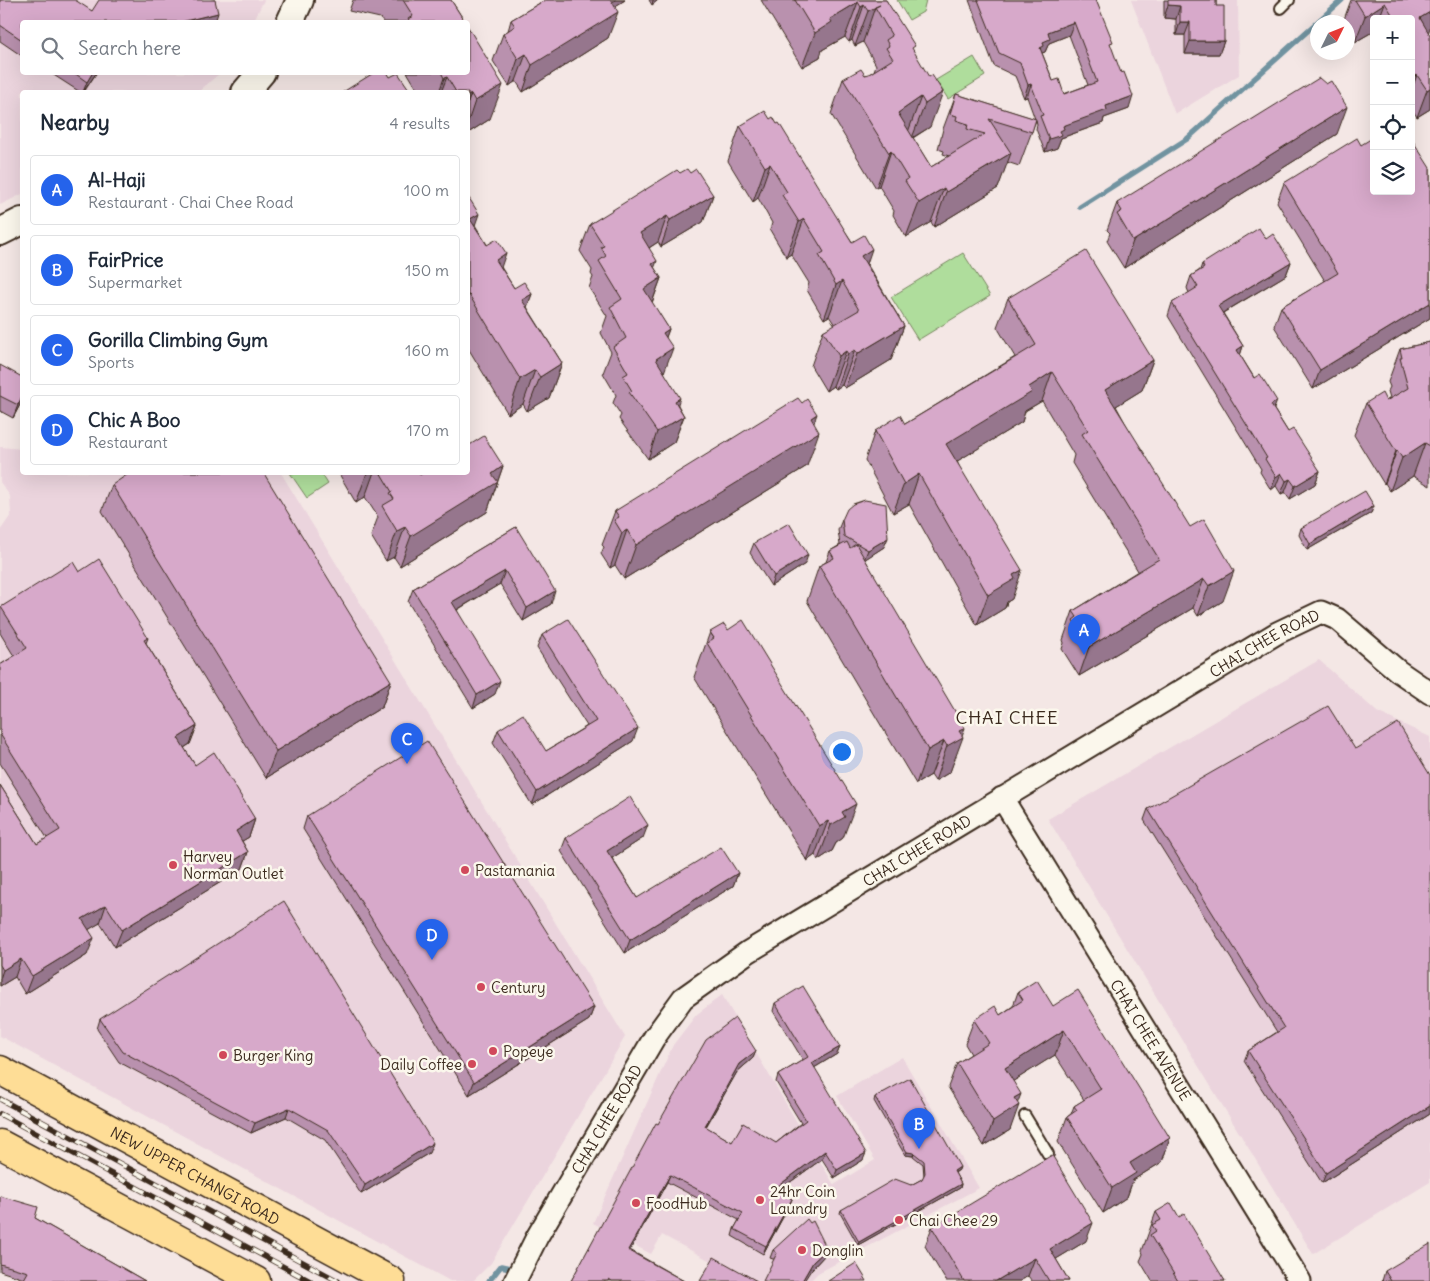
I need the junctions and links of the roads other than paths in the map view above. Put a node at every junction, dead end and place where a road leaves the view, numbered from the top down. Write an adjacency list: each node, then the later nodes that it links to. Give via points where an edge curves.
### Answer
1 (300, 0): 4 (street)
2 (1289, 0): 3 (lane)
3 (1281, 8)
4 (291, 20)
5 (259, 75): 6 (street)
6 (247, 90)
7 (20, 222): 8 (street)
8 (0, 232)
9 (1430, 693): 11 (street, CHAI CHEE ROAD, via 1398,672 1337,619 1322,612 1277,633)
10 (1430, 707): 11 (street, CHAI CHEE ROAD, via 1390,684 1320,623 1273,646)
11 (1005, 802): 18 (street, CHAI CHEE ROAD, via 748,952 683,998 654,1038); 19 (street, CHAI CHEE ROAD, via 914,864 753,960 690,1005 662,1043 546,1242); 20 (street, CHAI CHEE AVENUE)
12 (0, 1070): 17 (main road, NEW UPPER CHANGI ROAD)
13 (1025, 1116): 15 (lane)
14 (0, 1144): 16 (main road)
15 (1048, 1154)
16 (256, 1281)
17 (392, 1281)
18 (514, 1281)
19 (528, 1281)
20 (1300, 1281)

